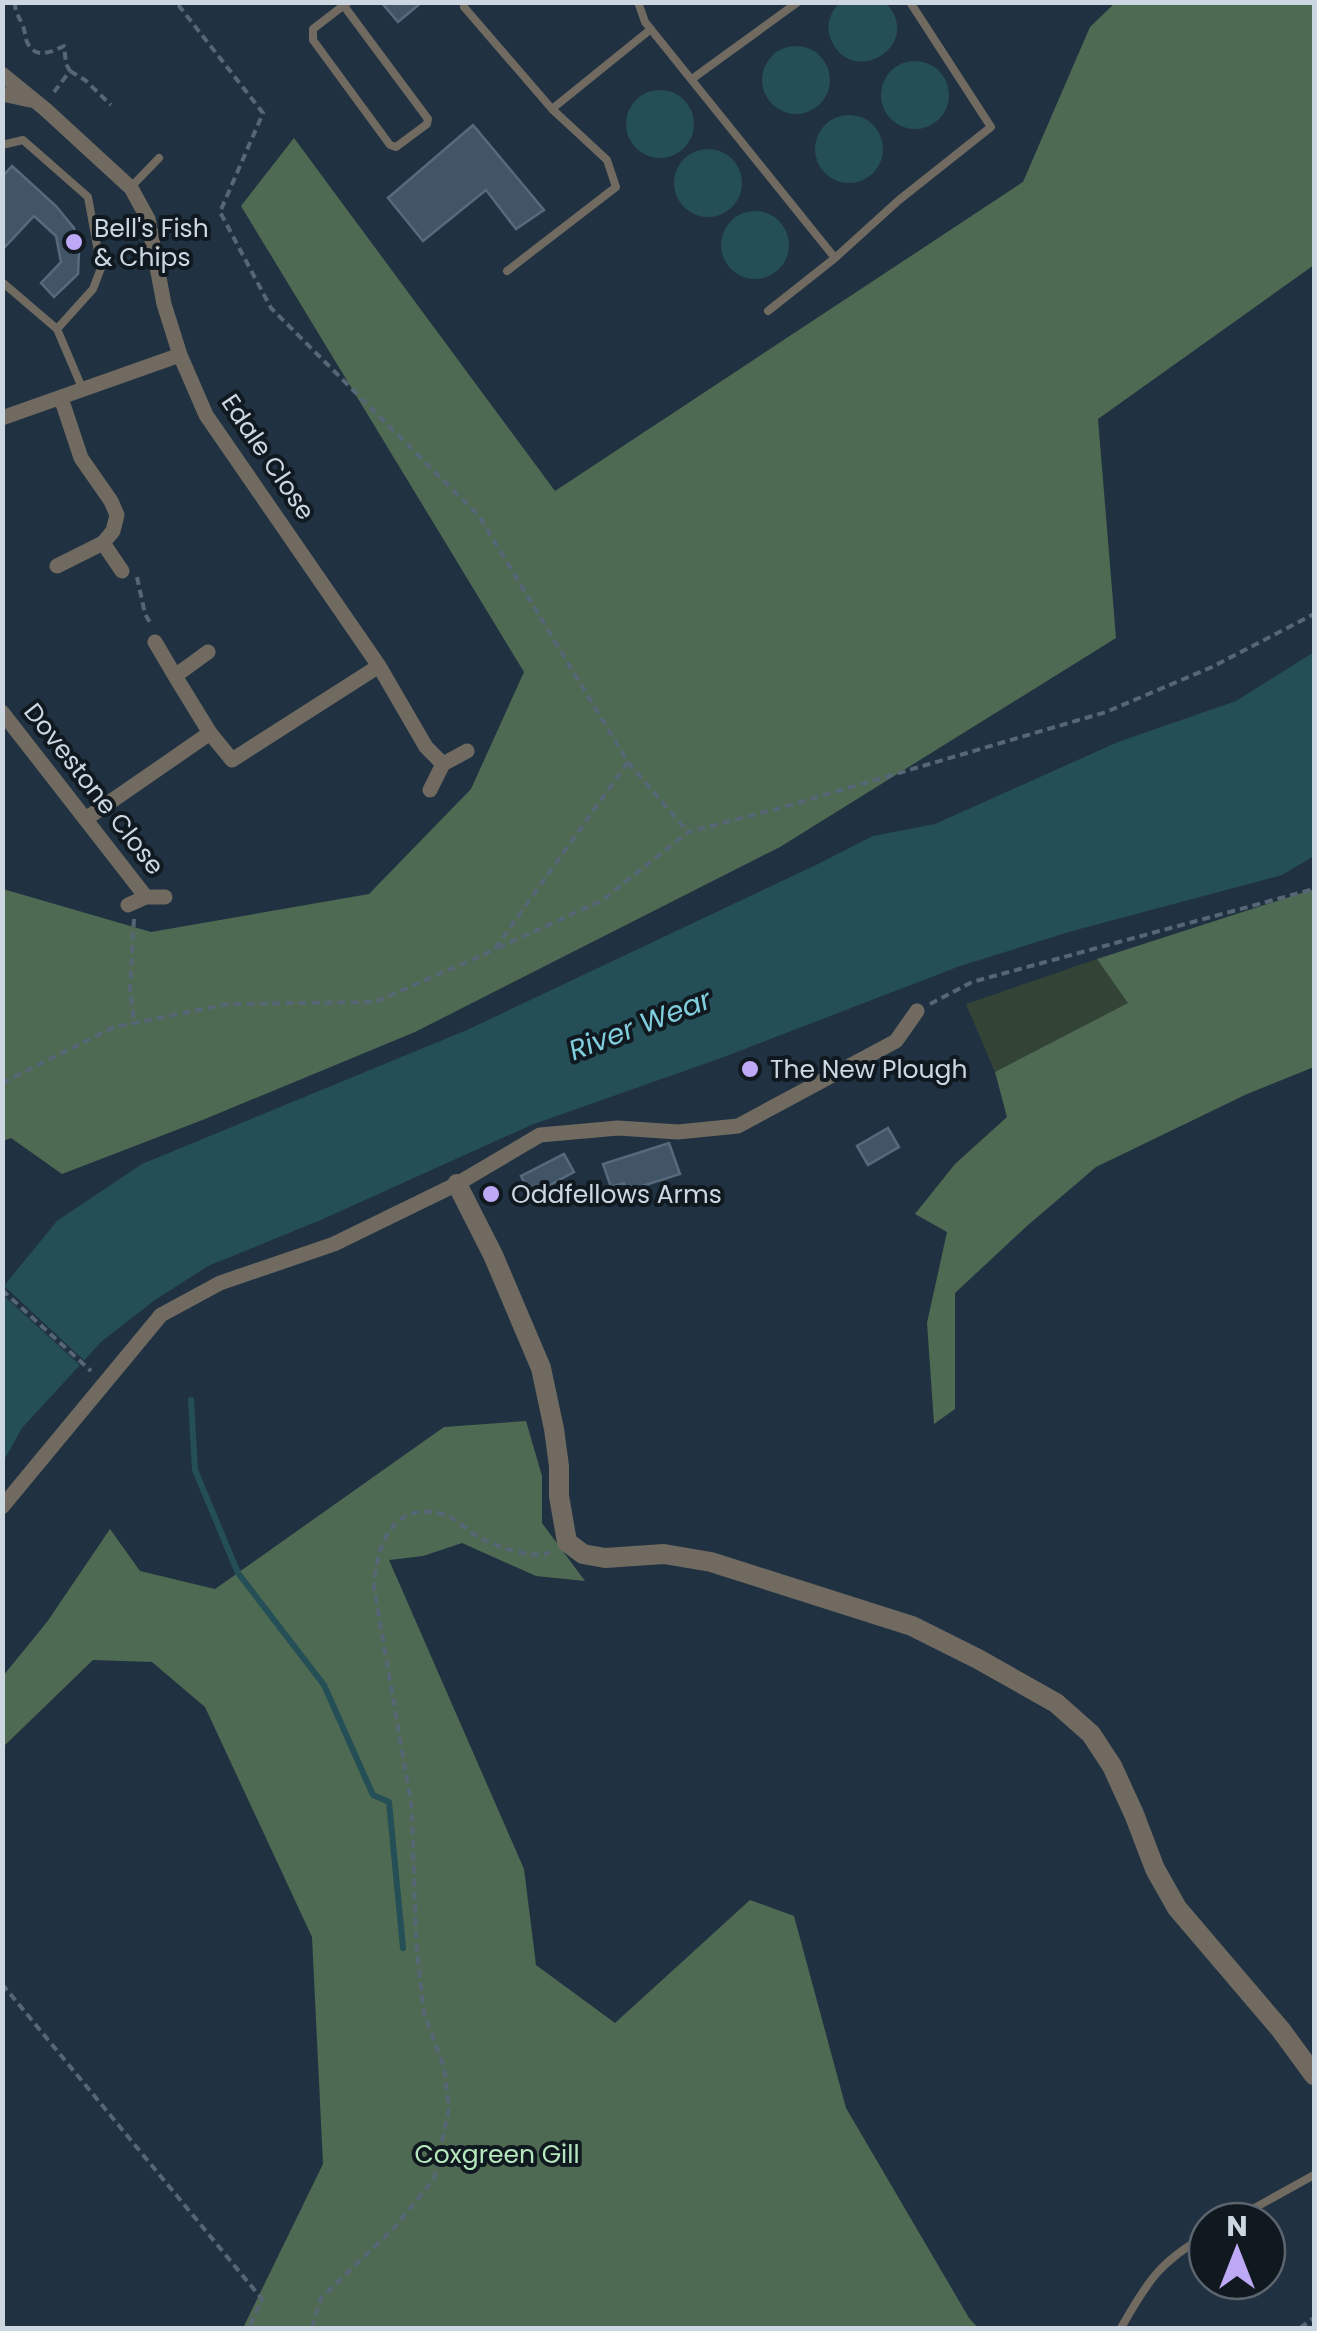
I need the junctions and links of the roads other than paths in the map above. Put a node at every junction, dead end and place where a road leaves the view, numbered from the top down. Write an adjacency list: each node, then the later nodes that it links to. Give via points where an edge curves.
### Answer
1 (638, 2): 6 (lane)
2 (798, 2): 8 (lane)
3 (910, 2): 15 (lane, via 992,127)
4 (346, 4): 4 (lane, via 428,120 396,147 313,40 313,29)
5 (464, 7): 11 (lane)
6 (651, 30): 8 (lane); 11 (lane)
7 (2, 74): 10 (street, Edale Close)
8 (692, 80): 15 (lane)
9 (2, 94): 10 (street)
10 (39, 105): 14 (street, Edale Close)
11 (552, 108): 16 (lane, via 607,160 616,187)
12 (2, 146): 19 (lane, via 23,140 88,197 101,268)
13 (159, 158): 14 (lane)
14 (131, 188): 20 (street, Edale Close, via 148,218)
15 (835, 258): 18 (lane)
16 (507, 271)
17 (2, 282): 19 (lane)
18 (768, 311)
19 (58, 329): 21 (lane)
20 (180, 355): 21 (street); 29 (street, Edale Close, via 206,414)
21 (83, 390): 22 (street)
22 (61, 398): 23 (street); 24 (street, via 81,458 116,515)
23 (2, 418)
24 (103, 543): 25 (street); 26 (street)
25 (57, 566)
26 (122, 571)
27 (155, 642): 30 (street)
28 (208, 652): 30 (street)
29 (378, 666): 32 (street, via 232,760); 34 (street, Edale Close)
30 (176, 676): 32 (street)
31 (2, 712): 36 (street, Dovestone Close)
32 (210, 733): 36 (street)
33 (467, 751): 34 (street)
34 (443, 764): 35 (street)
35 (430, 790)
36 (87, 818): 38 (street, Dovestone Close)
37 (165, 897): 38 (street, Dovestone Close)
38 (146, 898): 39 (street, Dovestone Close)
39 (128, 905)
40 (917, 1011): 41 (street, via 896,1041 738,1126 540,1135)
41 (457, 1184): 42 (street, via 334,1244 220,1283 161,1315); 43 (street, via 541,1368 567,1542 582,1554 605,1558 664,1554 711,1562 894,1620 1056,1703 1091,1734 1112,1766 1177,1908)
42 (2, 1506)
43 (1314, 2075)
44 (1314, 2174): 45 (lane)
45 (1266, 2201)
46 (1187, 2246): 47 (lane, via 1145,2286)
47 (1121, 2328)

